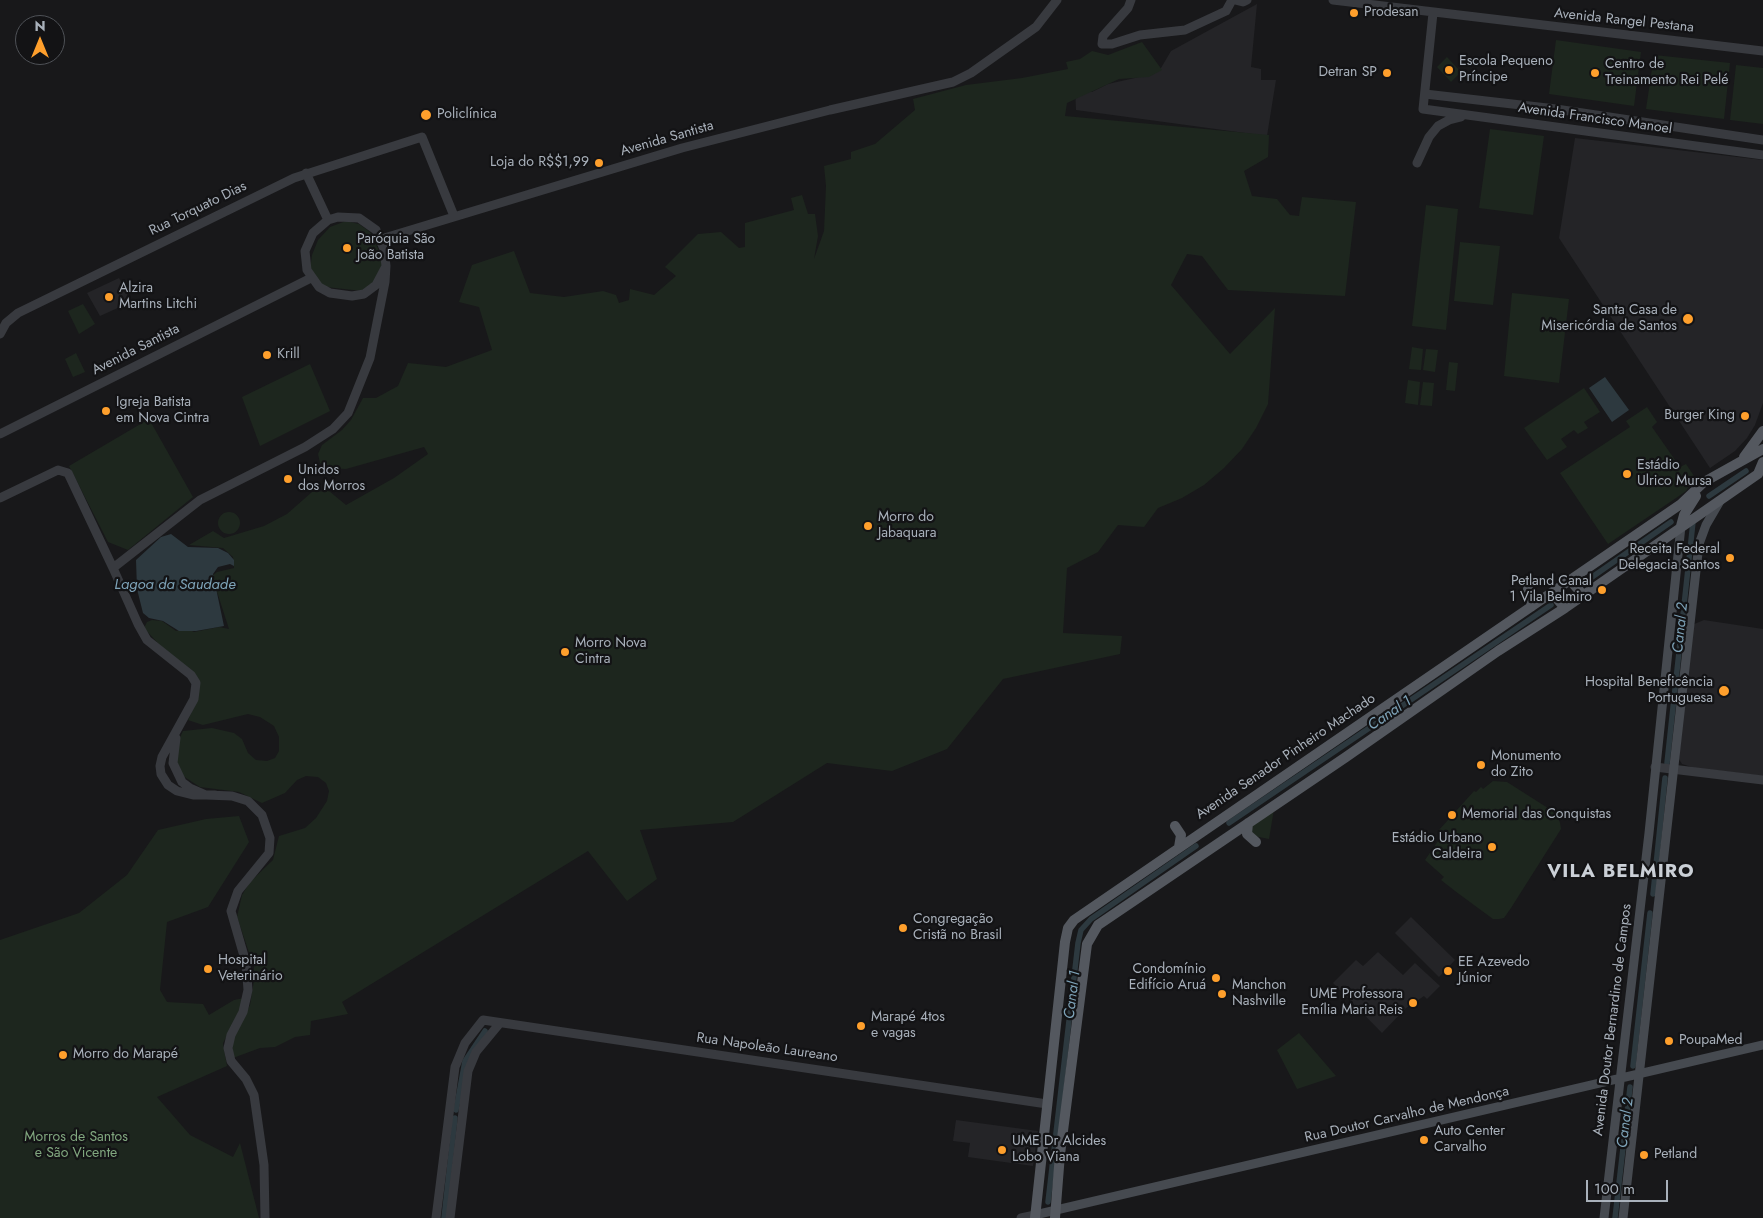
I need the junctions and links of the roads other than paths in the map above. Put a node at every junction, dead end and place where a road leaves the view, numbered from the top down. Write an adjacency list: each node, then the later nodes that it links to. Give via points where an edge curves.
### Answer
1 (1057, 0): 16 (street, Avenida Santista, via 1036,27 953,82 682,148)
2 (1131, 0): 3 (street, via 1128,8 1103,36 1102,44 1140,35 1185,30 1226,11)
3 (1233, 0): 4 (street)
4 (1247, 0)
5 (1332, 0): 6 (street, Avenida Rangel Pestana)
6 (1433, 13): 7 (street, Avenida Rangel Pestana); 8 (street)
7 (1763, 51)
8 (1424, 101): 9 (street, Avenida Francisco Manoel); 10 (street, Avenida Francisco Manoel, via 1556,109)
9 (1470, 116): 12 (street, Avenida Francisco Manoel); 14 (street, via 1438,126)
10 (1732, 137): 11 (street, Avenida Francisco Manoel); 12 (street)
11 (1763, 140)
12 (1730, 150): 13 (street, Avenida Francisco Manoel)
13 (1763, 155)
14 (1417, 163)
15 (306, 173): 16 (street, Rua Torquato Dias, via 422,138); 17 (street); 23 (street, Rua Torquato Dias, via 18,313 6,323)
16 (454, 216): 18 (street, Avenida Santista)
17 (328, 220): 18 (street, via 349,216 360,218 369,223); 20 (street, via 313,233 305,251)
18 (381, 239): 19 (street)
19 (386, 268): 21 (street, via 376,285); 22 (street)
20 (311, 278): 21 (street, via 330,293); 25 (street, Avenida Santista)
21 (364, 294): 22 (street, via 374,296)
22 (380, 303): 36 (street, via 370,358 356,398 342,421 305,446 200,500)
23 (0, 334)
24 (1763, 431): 27 (main road)
25 (0, 434)
26 (1763, 449): 27 (main road, Avenida Senador Pinheiro Machado)
27 (1741, 461): 29 (main road, via 1753,465); 30 (main road, Avenida Senador Pinheiro Machado)
28 (1763, 462): 29 (main road)
29 (1757, 475): 33 (main road)
30 (1718, 476): 31 (main road); 37 (main road, Avenida Senador Pinheiro Machado, via 1704,482 1680,504)
31 (1704, 488): 34 (main road, via 1701,498 1705,504); 35 (main road, via 1684,515)
32 (0, 498): 36 (street, via 58,470 68,473)
33 (1722, 499): 34 (main road); 46 (main road, via 1699,544)
34 (1712, 505): 35 (main road)
35 (1681, 526): 40 (main road); 45 (main road, Avenida Doutor Bernardino de Campos)
36 (114, 568): 43 (street, via 148,640 191,675 196,683 194,698)
37 (1570, 580): 39 (main road, Avenida Senador Pinheiro Machado); 40 (main road)
38 (1528, 589): 41 (main road, via 1532,596)
39 (1552, 593): 41 (main road, Avenida Senador Pinheiro Machado); 42 (main road)
40 (1583, 595): 42 (main road)
41 (1531, 607): 53 (main road, Avenida Senador Pinheiro Machado)
42 (1565, 608): 52 (main road)
43 (180, 725): 44 (street); 48 (street, via 173,749)
44 (162, 758): 47 (street); 48 (street)
45 (1655, 767): 46 (street); 63 (main road, Avenida Doutor Bernardino de Campos)
46 (1673, 769): 49 (street); 62 (main road)
47 (160, 771): 48 (street); 50 (street)
48 (177, 774): 50 (street, via 175,786); 51 (street, via 194,790)
49 (1763, 780)
50 (167, 784): 51 (street, via 183,793)
51 (215, 795): 69 (street, via 248,801 262,815 270,838 269,853 238,891 232,912 246,963 248,990 228,1048 231,1061 254,1095 264,1165)
52 (1248, 823): 56 (main road); 57 (main road, via 1246,832)
53 (1212, 824): 55 (main road, Avenida Senador Pinheiro Machado); 56 (main road, via 1219,826)
54 (1176, 826): 59 (main road, via 1181,835)
55 (1198, 833): 58 (main road, via 1210,844); 59 (main road, Avenida Senador Pinheiro Machado)
56 (1227, 836): 58 (main road)
57 (1256, 842)
58 (1217, 843): 67 (main road, via 1110,916 1090,936 1060,1154)
59 (1179, 847): 64 (main road, Avenida Senador Pinheiro Machado, via 1082,913 1068,928)
60 (500, 1022): 64 (street, Rua Napoleão Laureano); 65 (street, Rua Napoleão Laureano, via 483,1020 470,1035 458,1060); 66 (street, via 472,1061)
61 (1763, 1045): 62 (main road, Rua Doutor Carvalho de Mendonça)
62 (1639, 1074): 63 (main road, Rua Doutor Carvalho de Mendonça); 74 (main road)
63 (1620, 1079): 67 (main road, Rua Doutor Carvalho de Mendonça); 73 (main road, Avenida Doutor Bernardino de Campos)
64 (1047, 1104): 68 (main road, Avenida Senador Pinheiro Machado)
65 (448, 1111): 66 (street); 70 (street)
66 (462, 1114): 71 (street)
67 (1056, 1214): 68 (main road, Rua Doutor Carvalho de Mendonça)
68 (1035, 1216): 72 (street)
69 (265, 1218)
70 (436, 1218)
71 (450, 1218)
72 (1021, 1218)
73 (1604, 1218)
74 (1623, 1218)

